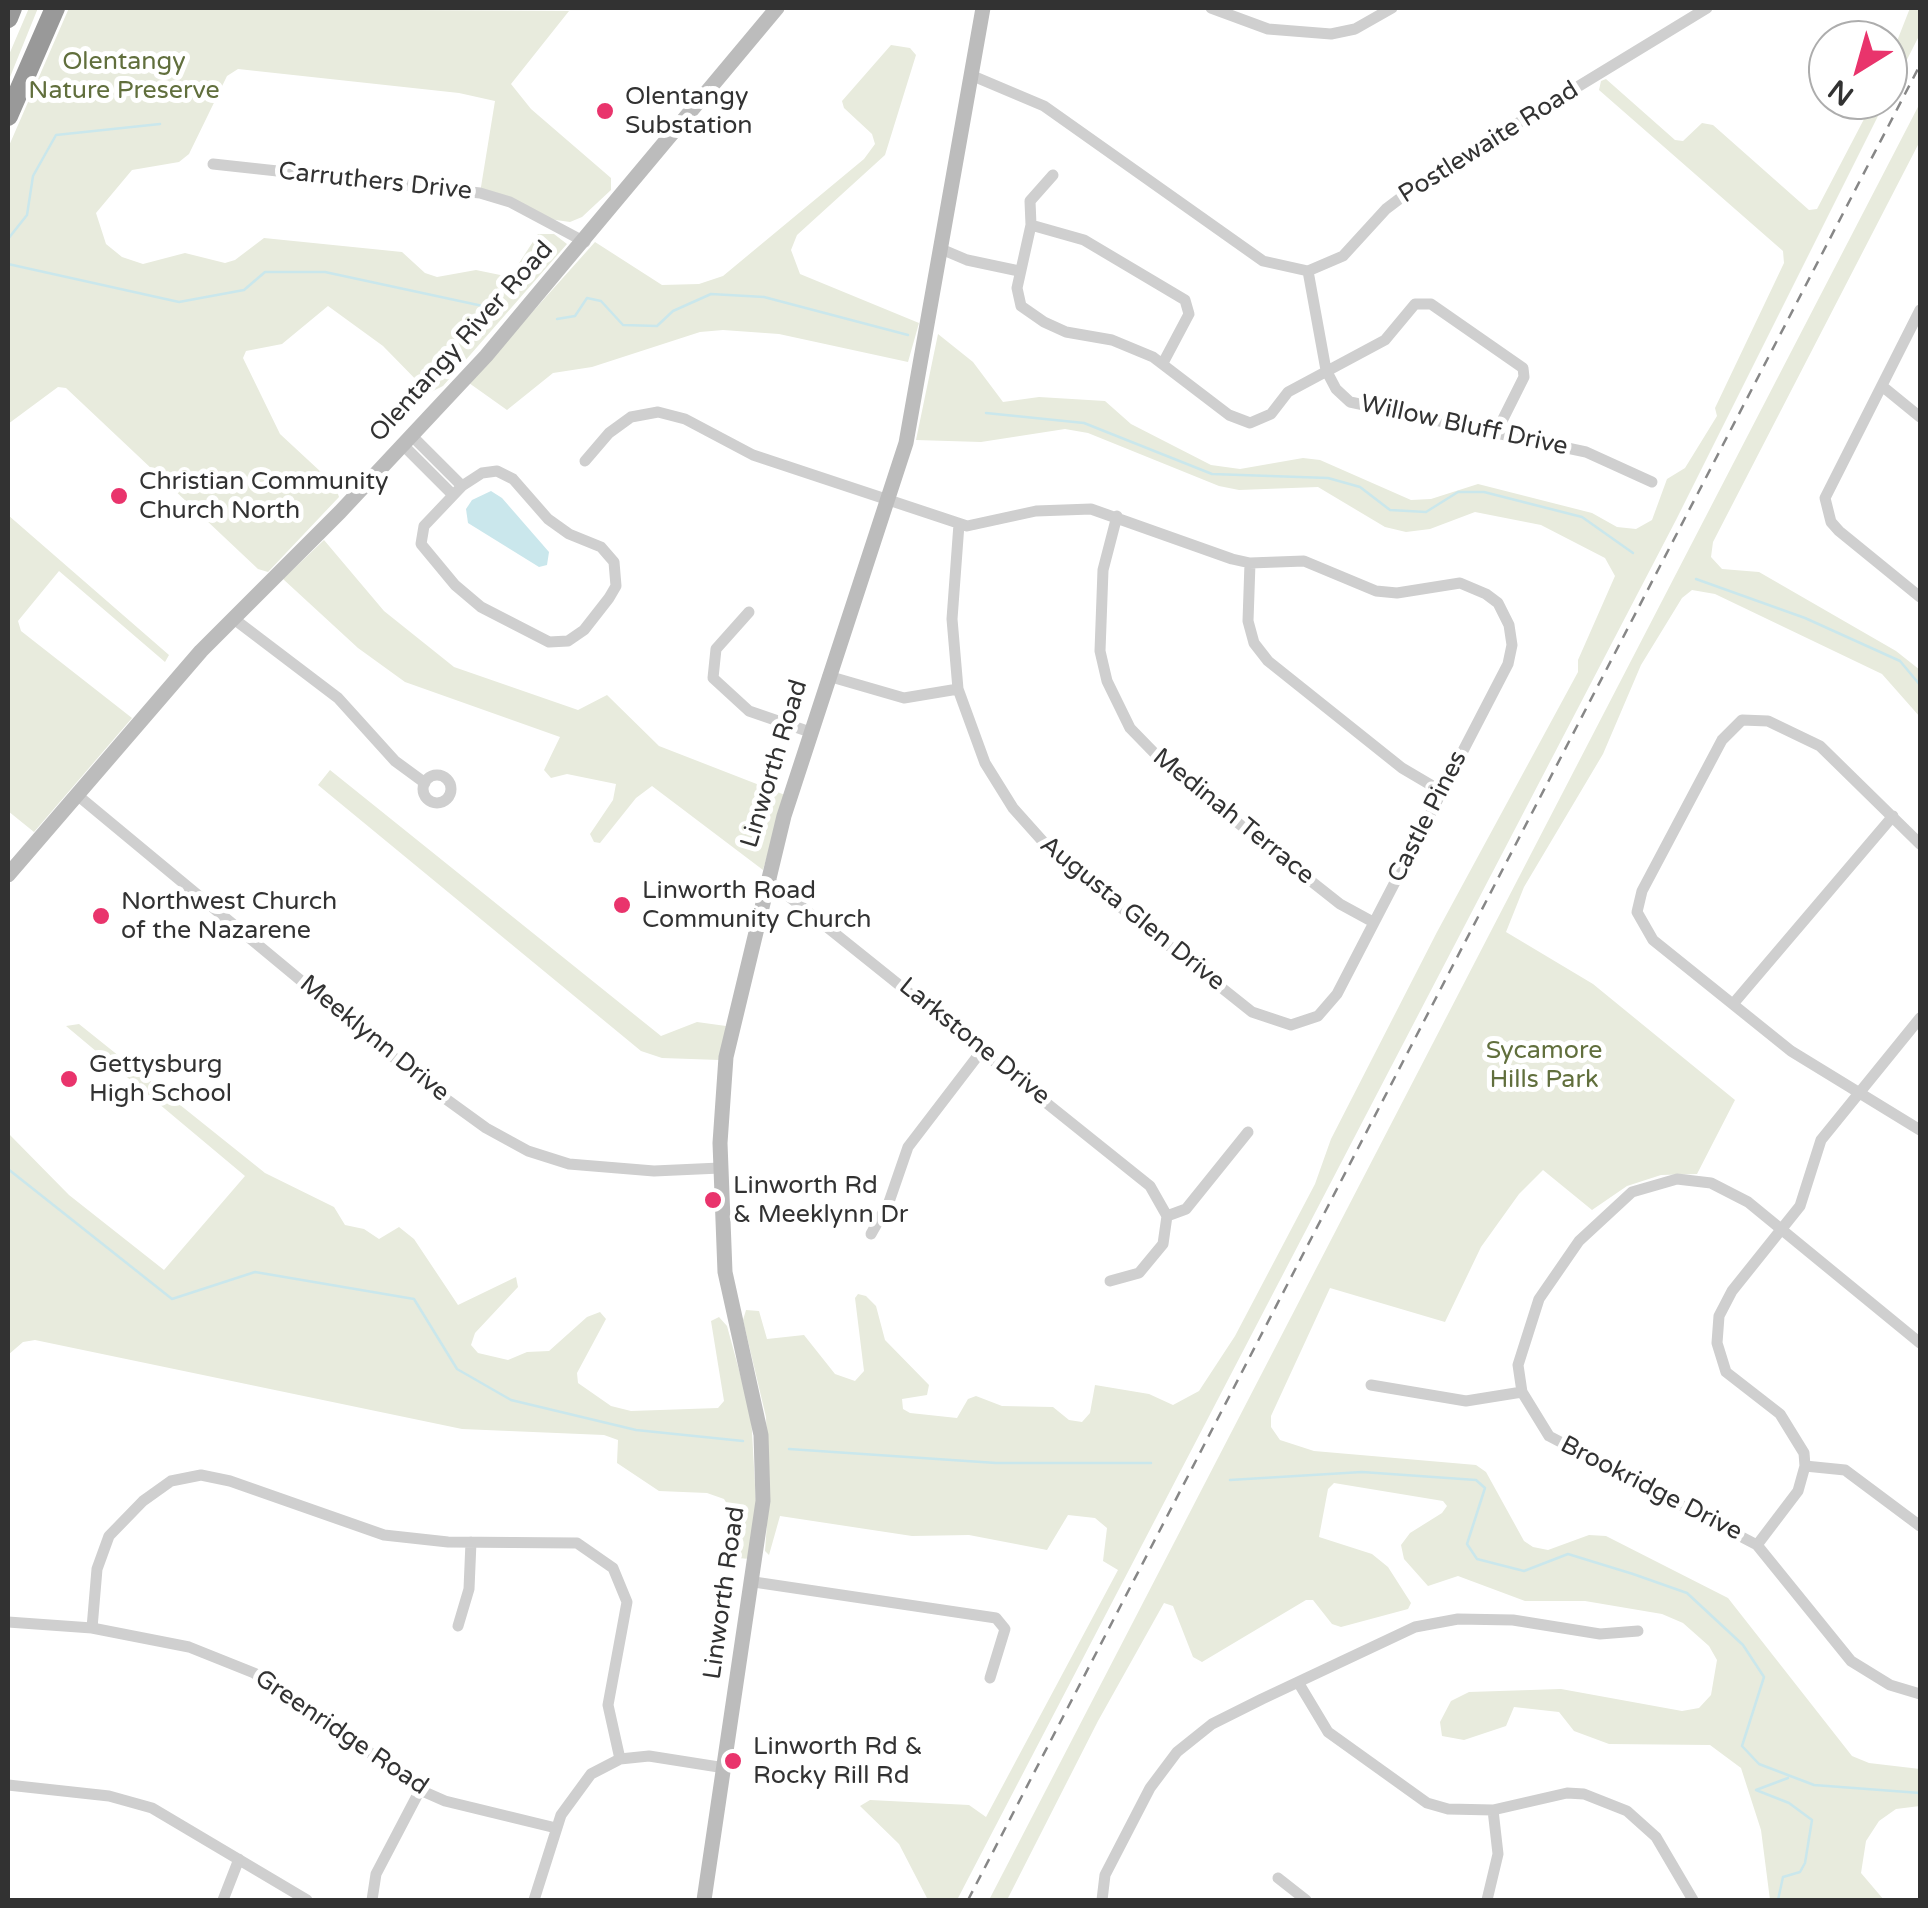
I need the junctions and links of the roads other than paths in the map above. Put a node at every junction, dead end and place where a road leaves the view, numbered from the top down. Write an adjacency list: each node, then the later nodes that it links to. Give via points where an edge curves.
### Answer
1 (12, 8): 8 (highway)
2 (54, 8): 10 (highway)
3 (777, 8): 14 (main road, Olentangy River Road)
4 (983, 8): 9 (main road, Linworth Road)
5 (1210, 8): 6 (street, via 1268,29 1331,34 1355,30)
6 (1392, 8)
7 (1707, 8): 18 (street, Postlewaite Road, via 1424,181 1386,209 1343,256)
8 (8, 18)
9 (972, 76): 15 (main road, Linworth Road); 18 (street, via 1044,106 1263,260)
10 (8, 116)
11 (213, 164): 14 (street, Carruthers Drive, via 480,193)
12 (1053, 175): 13 (street, via 1030,200)
13 (1031, 225): 17 (street); 21 (street, via 1084,240 1185,300 1189,314)
14 (586, 242): 26 (main road, Olentangy River Road)
15 (941, 249): 16 (street); 19 (main road, Linworth Road)
16 (967, 260): 17 (street); 19 (street)
17 (1019, 271): 21 (street, via 1018,300 1025,310 1066,332 1112,340)
18 (1308, 271): 22 (street)
19 (936, 274): 30 (main road, Linworth Road, via 906,443)
20 (1920, 310): 23 (street)
21 (1163, 363): 22 (street, via 1250,423 1272,414 1288,392)
22 (1326, 370): 25 (street, Willow Bluff Drive, via 1343,398 1358,406); 25 (street, via 1385,340 1415,304 1432,304 1523,368)
23 (1882, 386): 24 (street); 34 (street, via 1829,487 1826,510 1840,531)
24 (1920, 416)
25 (1496, 432): 28 (street, Willow Bluff Drive, via 1586,452)
26 (408, 441): 29 (street); 36 (main road, Olentangy River Road)
27 (585, 461): 30 (street, via 631,417 658,412 753,456)
28 (1652, 482)
29 (457, 491): 29 (street, via 482,473 505,474 548,518 609,554 618,571 616,586 584,630 568,641 537,637 480,607 427,556 422,532)
30 (887, 502): 32 (street); 37 (main road, Linworth Road)
31 (1117, 516): 32 (street, via 1070,508); 33 (street); 47 (street, Medinah Terrace, via 1103,570 1100,651 1130,728 1278,855)
32 (959, 524): 38 (street, Augusta Glen Drive, via 952,619)
33 (1250, 563): 41 (street, via 1248,620 1268,661 1402,768); 41 (street, Castle Pines, via 1304,561 1390,593 1460,584 1498,603 1512,634 1512,654)
34 (1920, 596)
35 (750, 612): 39 (street, via 716,649 713,678 749,711)
36 (234, 619): 40 (street, via 338,698); 42 (main road, Olentangy River Road)
37 (828, 676): 38 (street, via 904,698); 39 (main road, Linworth Road)
38 (958, 689): 50 (street, Augusta Glen Drive, via 985,763 1055,855 1261,1018 1291,1025)
39 (810, 732): 46 (main road, Linworth Road)
40 (424, 783)
41 (1442, 791): 47 (street, Castle Pines)
42 (76, 794): 45 (main road, Olentangy River Road); 55 (street, Meeklynn Drive, via 486,1128 569,1164)
43 (1892, 816): 44 (street); 48 (street); 48 (street, via 1820,746 1768,721 1742,720 1722,740 1639,900 1640,923 1654,940)
44 (1920, 844)
45 (8, 875)
46 (767, 879): 51 (street, Larkstone Drive); 55 (main road, Linworth Road, via 726,1057)
47 (1373, 922): 50 (street, Castle Pines, via 1337,994)
48 (1733, 1004): 52 (street, via 1791,1051)
49 (1920, 1018): 52 (street)
50 (1310, 1020)
51 (983, 1049): 56 (street, Larkstone Drive, via 1126,1163); 58 (street, via 908,1146)
52 (1859, 1092): 53 (street); 57 (street, via 1820,1140 1800,1206)
53 (1920, 1130)
54 (1248, 1132): 56 (street, via 1186,1209)
55 (720, 1168): 67 (main road, Linworth Road, via 725,1272 762,1435)
56 (1167, 1216): 59 (street, via 1157,1257 1132,1277)
57 (1782, 1230): 60 (street); 62 (street, via 1711,1183 1677,1179 1632,1192 1580,1241 1539,1300 1520,1350); 63 (street, via 1724,1304 1716,1343 1732,1381 1791,1426)
58 (870, 1234)
59 (1110, 1281)
60 (1920, 1343)
61 (1370, 1385): 62 (street, via 1466,1401)
62 (1522, 1392): 66 (street, Brookridge Drive, via 1534,1418 1560,1444)
63 (1805, 1466): 64 (street, via 1845,1470); 66 (street, via 1798,1492)
64 (1920, 1526)
65 (470, 1542): 69 (street, via 469,1590); 70 (street, via 384,1535 230,1481 171,1481 143,1500 100,1552); 75 (street, via 577,1543 613,1568 627,1602 608,1705)
66 (1757, 1545): 74 (street, Brookridge Drive, via 1851,1661)
67 (754, 1582): 72 (street, via 1002,1622); 76 (main road, Linworth Road)
68 (8, 1622): 70 (street, Greenridge Road)
69 (458, 1626)
70 (92, 1628): 78 (street, Greenridge Road, via 177,1643 254,1673)
71 (1638, 1631): 73 (street, via 1600,1634 1458,1619 1415,1626)
72 (990, 1678)
73 (1298, 1682): 79 (street, via 1328,1732 1408,1792 1448,1810); 88 (street, via 1212,1724 1176,1752 1105,1874)
74 (1920, 1694)
75 (620, 1759): 76 (street, via 649,1756); 80 (street, via 580,1785)
76 (726, 1768): 87 (main road, Linworth Road)
77 (8, 1785): 81 (street, via 130,1800 173,1817)
78 (420, 1790): 80 (street, Greenridge Road); 85 (street, via 376,1874)
79 (1493, 1810): 90 (street, via 1498,1854); 91 (street, via 1556,1794 1610,1802 1656,1838)
80 (556, 1828): 86 (street)
81 (240, 1859): 83 (street); 84 (street)
82 (1278, 1878): 89 (street)
83 (223, 1900)
84 (307, 1900)
85 (372, 1900)
86 (534, 1900)
87 (704, 1900)
88 (1102, 1900)
89 (1306, 1900)
90 (1486, 1900)
91 (1693, 1900)

